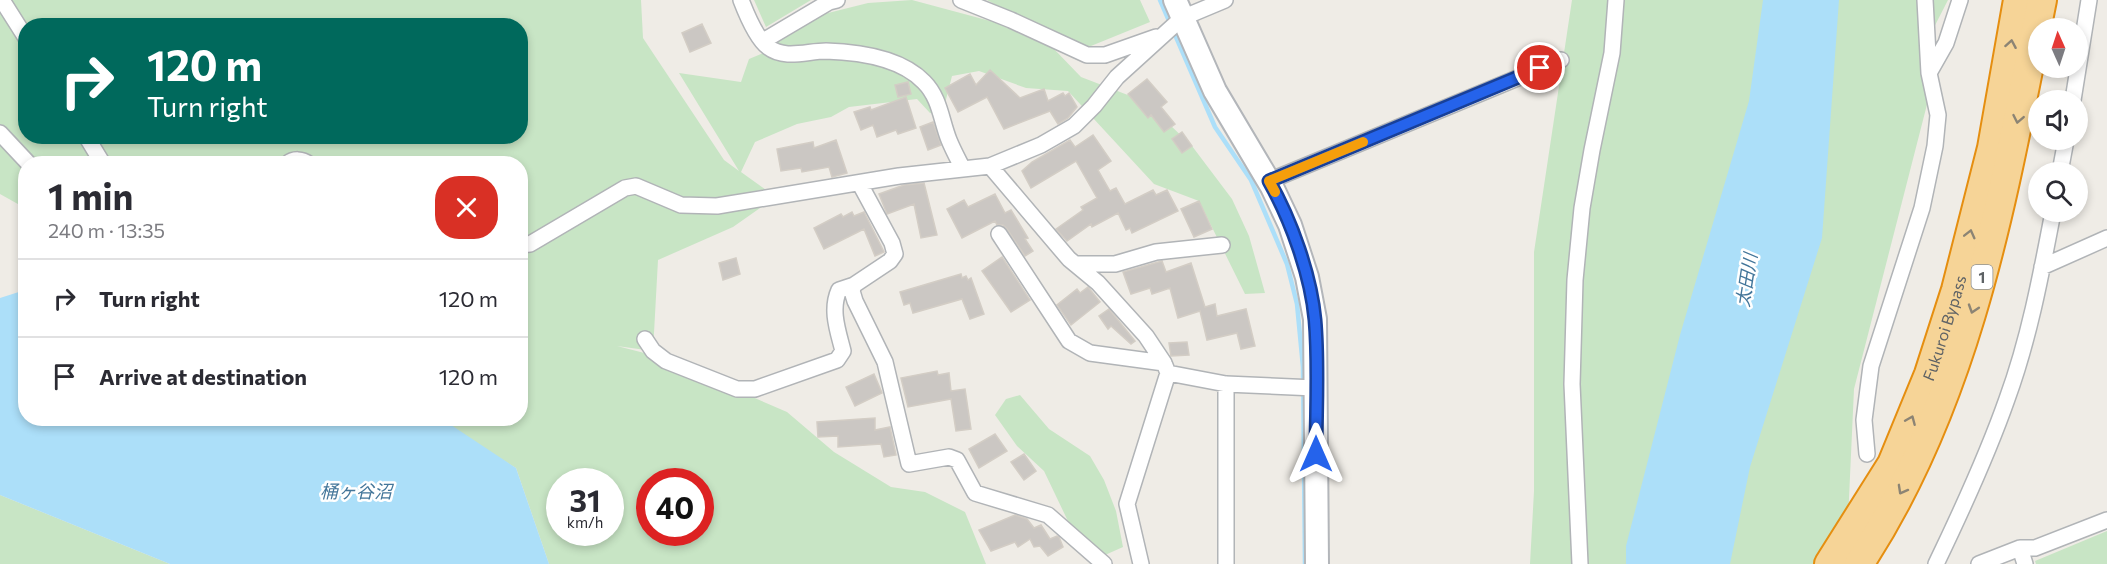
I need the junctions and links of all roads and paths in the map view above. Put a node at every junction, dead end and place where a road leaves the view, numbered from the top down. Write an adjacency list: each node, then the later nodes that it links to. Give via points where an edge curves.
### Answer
1 (2, 0): 13 (street)
2 (741, 0): 15 (street)
3 (837, 0): 15 (street)
4 (961, 0): 14 (street, via 1087,55 1105,55)
5 (1225, 0): 12 (street)
6 (1616, 0): 45 (street, via 1575,280 1572,384)
7 (1925, 0): 17 (street)
8 (1960, 0): 17 (street, via 1946,43)
9 (2018, 0): 39 (highway, Fukuroi Bypass / 1, one-way to 9, via 1929,374 1956,290 1992,148)
10 (2042, 0): 39 (highway, Fukuroi Bypass / 1, one-way to 39, via 2012,152 1978,294 1950,381 1912,471)
11 (2089, 0): 18 (street)
12 (1179, 9): 14 (street); 23 (street, via 1215,91)
13 (18, 25)
14 (1166, 33): 21 (street, via 1117,77 1074,126)
15 (763, 41): 22 (street, via 784,54 825,51 905,66 936,98)
16 (1561, 60): 23 (street)
17 (1929, 73): 37 (street, via 1938,115 1935,146 1922,208 1871,366 1864,420)
18 (2075, 90)
19 (0, 133): 20 (street)
20 (22, 156)
21 (990, 166): 22 (street); 30 (street)
22 (963, 169): 24 (street)
23 (1269, 181): 36 (street, via 1290,225 1307,277 1315,320)
24 (860, 184): 28 (street, via 717,206 681,205 636,186 625,188); 32 (street, via 895,254)
25 (2051, 222): 31 (street)
26 (999, 234): 34 (street, via 1069,341 1090,353)
27 (2107, 237): 31 (street)
28 (528, 244)
29 (1222, 245): 30 (street, via 1175,248 1115,264)
30 (1076, 264): 34 (street, via 1146,336)
31 (2042, 267): 48 (street, via 2008,398 1981,468)
32 (854, 285): 33 (street, via 839,291 834,301 843,351 837,360 755,389 737,389 666,361); 41 (street, via 855,301 885,362 909,464 949,457 957,460 975,493 1048,515)
33 (645, 339)
34 (1166, 368): 35 (street); 42 (street, via 1127,504)
35 (1226, 384): 36 (street); 43 (street)
36 (1315, 388): 44 (street)
37 (1867, 454)
38 (2107, 520): 40 (street, via 2035,548)
39 (1864, 532): 46 (highway, Fukuroi Bypass / 1); 47 (highway, Fukuroi Bypass / 1)
40 (2020, 548): 49 (street); 50 (street)
41 (1104, 564)
42 (1141, 564)
43 (1226, 564)
44 (1317, 564)
45 (1580, 564)
46 (1829, 564)
47 (1858, 564)
48 (1936, 564)
49 (1979, 564)
50 (2025, 564)

